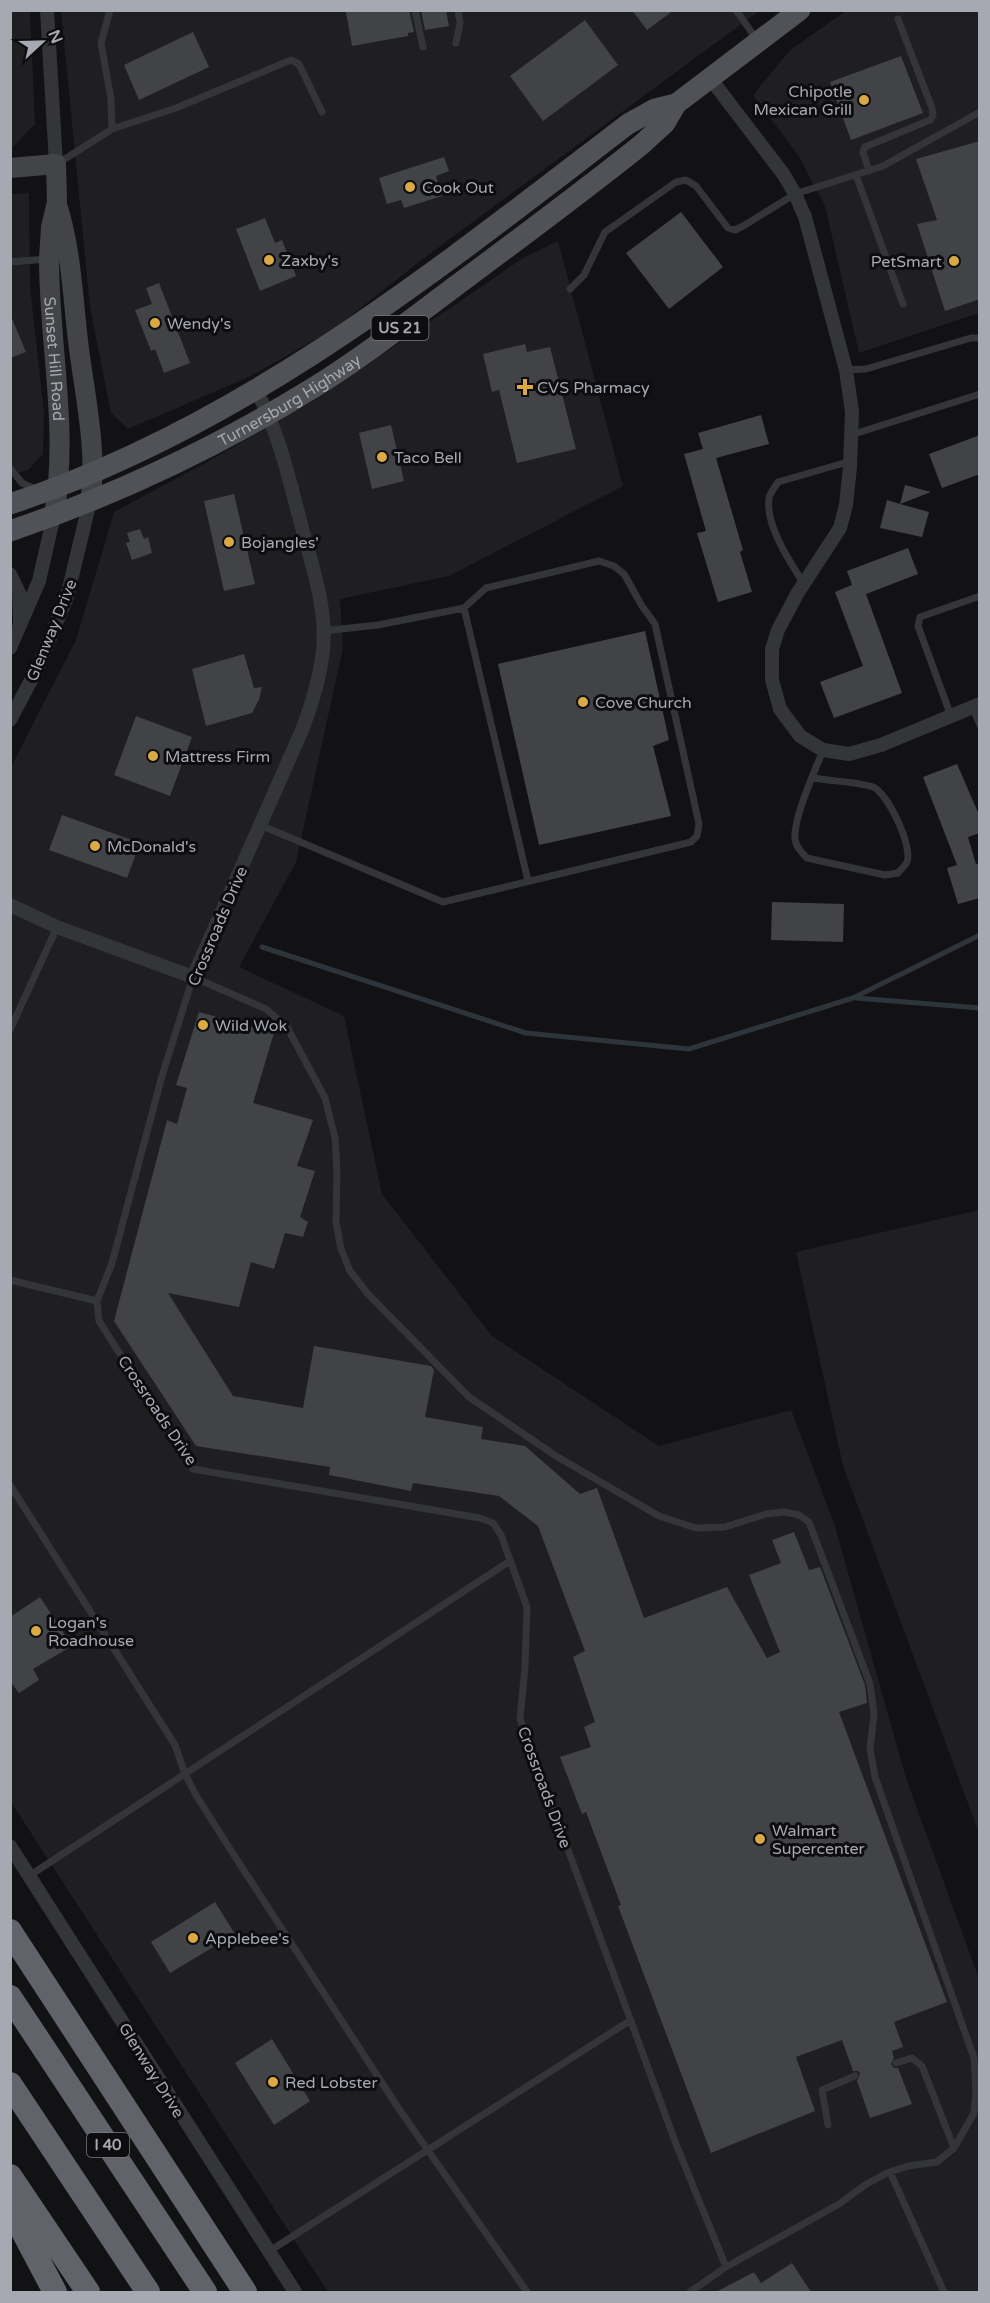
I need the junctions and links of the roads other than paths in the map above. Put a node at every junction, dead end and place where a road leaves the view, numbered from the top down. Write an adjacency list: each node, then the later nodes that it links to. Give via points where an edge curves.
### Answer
1 (48, 10): 16 (street, Sunset Hill Road)
2 (110, 10): 15 (lane, via 101,43)
3 (415, 10): 10 (lane)
4 (458, 10): 9 (lane)
5 (736, 10): 8 (lane)
6 (800, 10): 8 (main road, Turnersburg Highway / US 21)
7 (898, 19): 18 (lane, via 933,116 865,147)
8 (758, 42): 11 (main road, Turnersburg Highway / US 21)
9 (456, 43)
10 (423, 48)
11 (710, 78): 12 (main road, Turnersburg Highway / US 21); 20 (street)
12 (676, 104): 28 (main road, Turnersburg Highway / US 21, via 655,109 631,122 382,309); 30 (main road, Turnersburg Highway / US 21, via 659,130 604,174 365,353)
13 (322, 112): 15 (lane, via 299,64 291,60 176,108)
14 (980, 112): 18 (lane)
15 (112, 129): 16 (lane)
16 (56, 164): 17 (street); 21 (street, Sunset Hill Road)
17 (10, 168)
18 (869, 171): 19 (lane)
19 (856, 175): 20 (lane); 25 (lane)
20 (795, 194): 24 (lane, via 735,230 728,228 696,186 686,180 676,182 605,232 584,275); 27 (street, via 805,217)
21 (57, 202): 22 (street, Sunset Hill Road); 34 (street, Sunset Hill Road, via 67,248)
22 (49, 259): 23 (lane); 35 (street, Sunset Hill Road, via 60,453)
23 (10, 262)
24 (570, 289)
25 (903, 304)
26 (980, 338): 27 (lane, via 867,369)
27 (846, 370): 31 (street)
28 (256, 390): 30 (street, Crossroads Drive); 34 (main road, Turnersburg Highway / US 21, via 170,436)
29 (980, 394): 31 (lane)
30 (268, 414): 36 (main road, Turnersburg Highway / US 21); 45 (street, Crossroads Drive, via 321,594)
31 (851, 435): 32 (street)
32 (851, 461): 41 (street, via 840,528); 41 (lane, via 778,482 769,496 769,514 785,553)
33 (10, 468): 35 (lane, via 25,486)
34 (92, 471): 35 (main road, Turnersburg Highway / US 21); 36 (street, Sunset Hill Road)
35 (56, 486): 37 (main road, Turnersburg Highway / US 21); 38 (street, Sunset Hill Road)
36 (90, 501): 38 (main road, Turnersburg Highway / US 21); 49 (street, Glenway Drive, via 63,607)
37 (10, 504)
38 (54, 515): 39 (main road, Turnersburg Highway / US 21); 44 (street, Glenway Drive, via 39,580)
39 (10, 531)
40 (10, 574): 44 (street, Glenway Drive, via 19,593)
41 (804, 584): 51 (street, via 778,630 772,649 772,680 780,709 800,736)
42 (980, 596): 48 (lane, via 920,617 918,626)
43 (464, 608): 45 (lane, via 378,625); 54 (lane); 54 (lane, via 486,588 599,561 624,574 655,624 699,824 697,836 691,842)
44 (19, 629): 46 (street, Glenway Drive)
45 (322, 631): 53 (street, Crossroads Drive, via 316,693)
46 (10, 648)
47 (976, 706): 48 (street); 50 (lane)
48 (951, 716): 51 (street, via 849,754)
49 (10, 720)
50 (980, 725)
51 (823, 750): 52 (lane)
52 (813, 778): 52 (lane, via 796,824 798,850 807,858 885,875 898,873 907,862 908,848 882,793 873,787)
53 (260, 825): 54 (lane, via 442,902); 57 (street, Crossroads Drive)
54 (528, 881)
55 (10, 905): 56 (street)
56 (57, 927): 57 (street); 58 (lane)
57 (193, 977): 60 (lane, Crossroads Drive); 73 (lane, via 266,1009 287,1027 325,1098 335,1138 336,1222 350,1271 469,1397 556,1456 659,1516 696,1528 725,1527 784,1512 809,1522 870,1684 874,1714 870,1749 876,1777 974,2058 974,2113)
58 (10, 1030)
59 (10, 1280): 60 (lane)
60 (98, 1301): 62 (lane, Crossroads Drive, via 99,1321 194,1469 480,1518 493,1523)
61 (10, 1485): 63 (lane, via 175,1745)
62 (510, 1561): 63 (lane); 68 (lane, Crossroads Drive, via 527,1607 520,1719)
63 (185, 1774): 65 (lane); 74 (lane)
64 (10, 1846): 65 (street, Glenway Drive)
65 (29, 1876): 78 (street, Glenway Drive)
66 (10, 1931): 84 (highway)
67 (10, 1996): 83 (highway, I 40)
68 (631, 2020): 74 (lane); 79 (lane, Crossroads Drive)
69 (896, 2062): 73 (lane, via 912,2058 922,2066)
70 (855, 2076): 72 (lane, via 822,2090)
71 (10, 2084): 82 (highway, I 40)
72 (828, 2125)
73 (954, 2148): 75 (lane, via 937,2162)
74 (427, 2150): 78 (lane); 86 (lane)
75 (890, 2172): 79 (lane); 88 (lane)
76 (10, 2176): 81 (highway)
77 (10, 2207): 80 (highway)
78 (268, 2252): 85 (street, Glenway Drive)
79 (726, 2267): 87 (lane)
80 (55, 2292)
81 (88, 2292)
82 (148, 2292)
83 (205, 2292)
84 (245, 2292)
85 (295, 2292)
86 (527, 2292)
87 (690, 2292)
88 (944, 2292)

